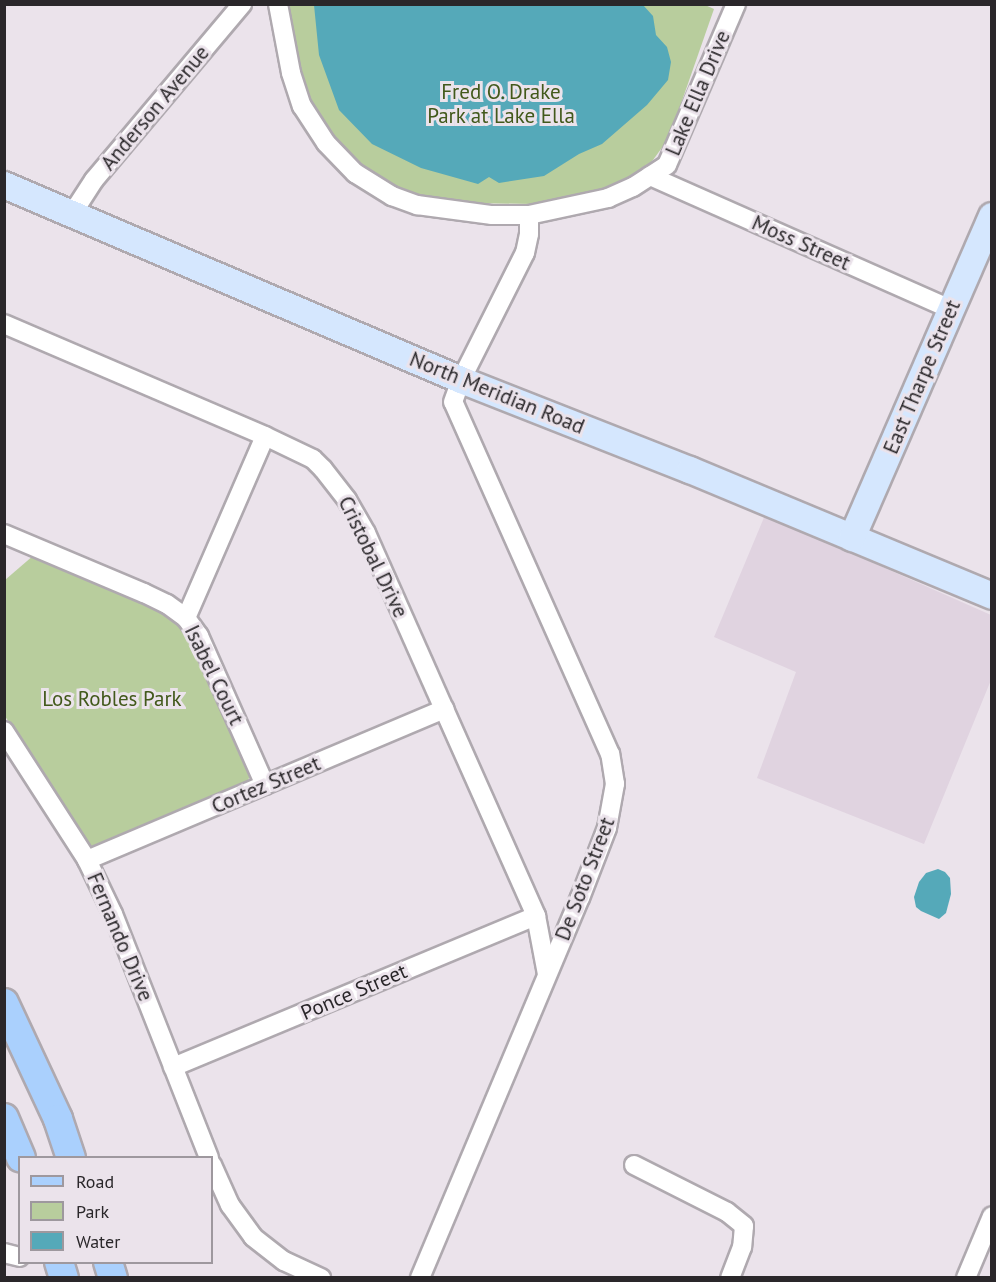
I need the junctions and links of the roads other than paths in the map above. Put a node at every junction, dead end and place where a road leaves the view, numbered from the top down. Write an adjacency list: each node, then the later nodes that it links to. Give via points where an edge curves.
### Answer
1 (242, 4): 6 (street, Anderson Avenue, via 94,180)
2 (278, 4): 7 (street, Lake Ella Drive, via 291,73 302,106 326,143 355,173 392,196 417,205 492,215)
3 (736, 4): 4 (street, Lake Ella Drive, via 667,165)
4 (650, 176): 7 (street, Lake Ella Drive, via 608,198); 9 (street, Moss Street)
5 (4, 185): 6 (street, North Meridian Road)
6 (72, 214): 11 (street, North Meridian Road)
7 (529, 214): 11 (street, De Soto Street, via 525,253)
8 (992, 216): 9 (street, East Tharpe Street)
9 (952, 310): 14 (street, East Tharpe Street)
10 (4, 324): 12 (street, Cristobal Drive)
11 (461, 380): 14 (street, North Meridian Road); 22 (street, De Soto Street, via 453,402 610,754 615,776 607,828)
12 (266, 436): 16 (street); 17 (street, Cristobal Drive, via 313,459 347,500 366,533)
13 (4, 534): 16 (street, Isabel Court, via 144,593)
14 (852, 538): 15 (street, North Meridian Road)
15 (992, 596)
16 (186, 618): 19 (street, Isabel Court, via 199,636)
17 (444, 709): 19 (street, Cortez Street); 21 (street, Cristobal Drive)
18 (4, 731): 20 (street, Fernando Drive)
19 (265, 785): 20 (street, Cortez Street)
20 (87, 860): 24 (street, Fernando Drive, via 113,914)
21 (536, 916): 22 (street, Cristobal Drive); 24 (street, Ponce Street)
22 (547, 974): 35 (street, De Soto Street)
23 (4, 1004): 27 (main road, via 58,1119)
24 (173, 1067): 28 (street, Fernando Drive)
25 (4, 1118): 26 (main road)
26 (20, 1156)
27 (70, 1156)
28 (208, 1156)
29 (634, 1165): 36 (street, via 727,1212 744,1226 742,1247)
30 (213, 1167): 34 (street, via 230,1205 253,1237 276,1256)
31 (992, 1216): 37 (street)
32 (58, 1264): 33 (main road)
33 (64, 1278)
34 (321, 1278)
35 (420, 1278)
36 (730, 1278)
37 (966, 1278)

